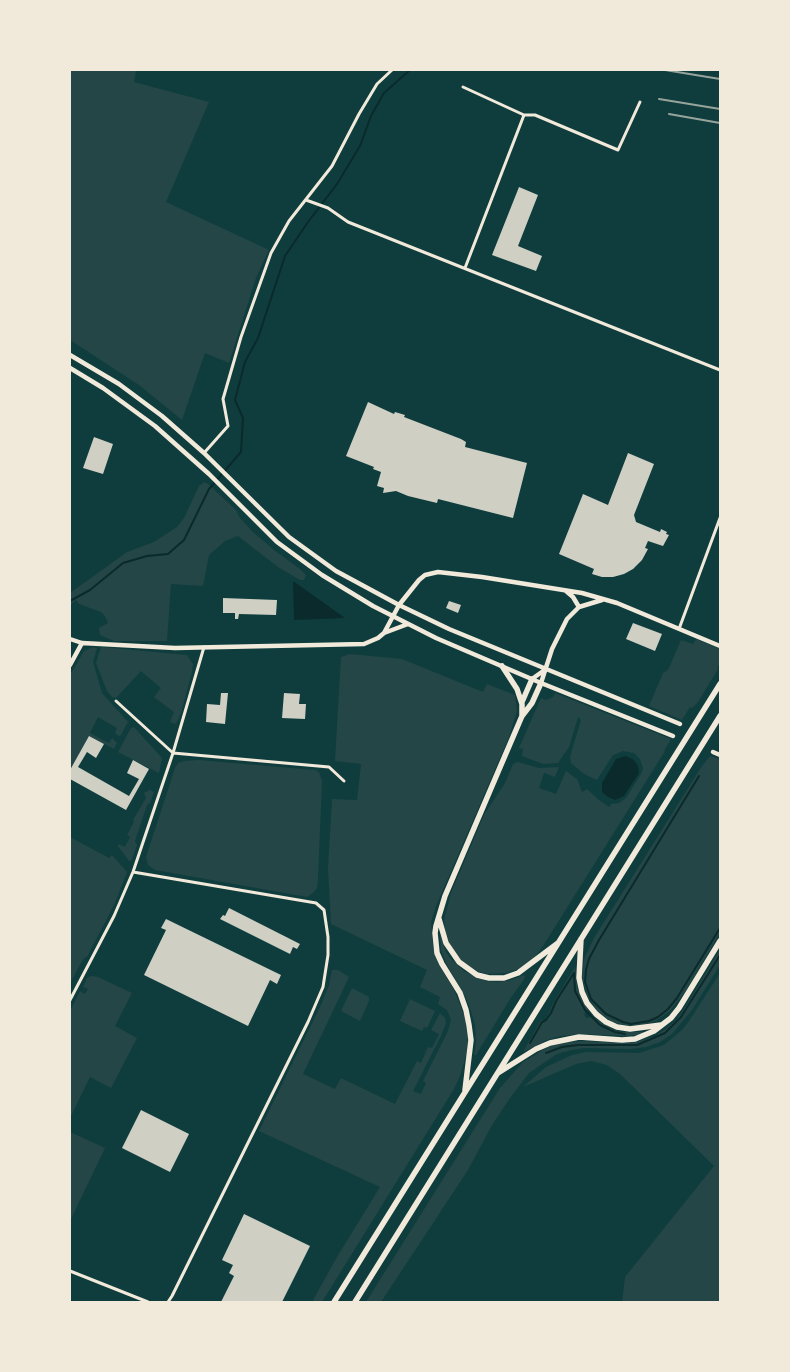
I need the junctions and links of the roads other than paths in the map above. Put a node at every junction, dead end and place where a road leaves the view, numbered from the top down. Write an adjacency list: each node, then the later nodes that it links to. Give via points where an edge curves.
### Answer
1 (392, 70): 5 (street, via 378,84 332,166)
2 (463, 87): 4 (street)
3 (640, 102): 4 (street, via 618,150 535,115)
4 (524, 115): 6 (street)
5 (306, 200): 6 (street, via 328,208 348,222); 10 (street, via 289,221 256,291 223,399 228,426)
6 (465, 268): 9 (street)
7 (70, 356): 10 (main road, via 133,395)
8 (70, 368): 11 (main road, via 128,405)
9 (720, 370)
10 (204, 453): 11 (main road); 15 (main road, via 266,516 307,551 351,580)
11 (196, 461): 17 (main road, via 300,560)
12 (720, 518): 19 (street)
13 (563, 590): 14 (main road); 15 (main road, via 438,572 419,580); 16 (main road)
14 (604, 600): 16 (main road); 19 (main road)
15 (399, 605): 17 (main road); 27 (main road)
16 (579, 607): 27 (main road, via 562,626)
17 (394, 617): 18 (main road); 20 (main road)
18 (408, 624): 20 (main road); 26 (main road)
19 (679, 629): 23 (main road)
20 (384, 633): 24 (main road, via 373,641 358,645)
21 (70, 638): 22 (street)
22 (82, 643): 24 (main road); 25 (main road)
23 (720, 646)
24 (204, 647): 38 (street)
25 (70, 665)
26 (502, 666): 28 (main road); 32 (highway)
27 (546, 669): 28 (main road); 29 (main road); 35 (main road)
28 (532, 679): 29 (main road); 32 (highway)
29 (541, 683): 33 (highway); 36 (main road)
30 (720, 684): 44 (highway)
31 (116, 701): 38 (street)
32 (522, 704): 33 (highway)
33 (522, 716): 42 (highway, via 445,896)
34 (719, 717): 43 (highway)
35 (680, 724)
36 (673, 736)
37 (713, 752): 39 (main road)
38 (173, 753): 40 (street, via 329,767); 41 (street)
39 (720, 755)
40 (344, 781)
41 (133, 872): 46 (street); 52 (street, via 316,903 324,910 328,937 323,987 308,1022)
42 (439, 918): 44 (highway, via 454,957 467,969 489,978 504,978 518,973); 49 (highway, via 435,933 437,953 460,993 470,1025)
43 (581, 937): 47 (highway, via 579,978 587,1003 596,1014 606,1022 624,1028); 48 (highway)
44 (562, 940): 49 (highway)
45 (720, 941): 47 (highway, via 679,1008)
46 (70, 1000)
47 (662, 1025): 48 (highway, via 635,1039 579,1037 550,1043)
48 (496, 1075): 54 (highway)
49 (464, 1093): 53 (highway)
50 (70, 1271): 51 (street)
51 (148, 1302)
52 (168, 1302)
53 (334, 1302)
54 (355, 1302)

